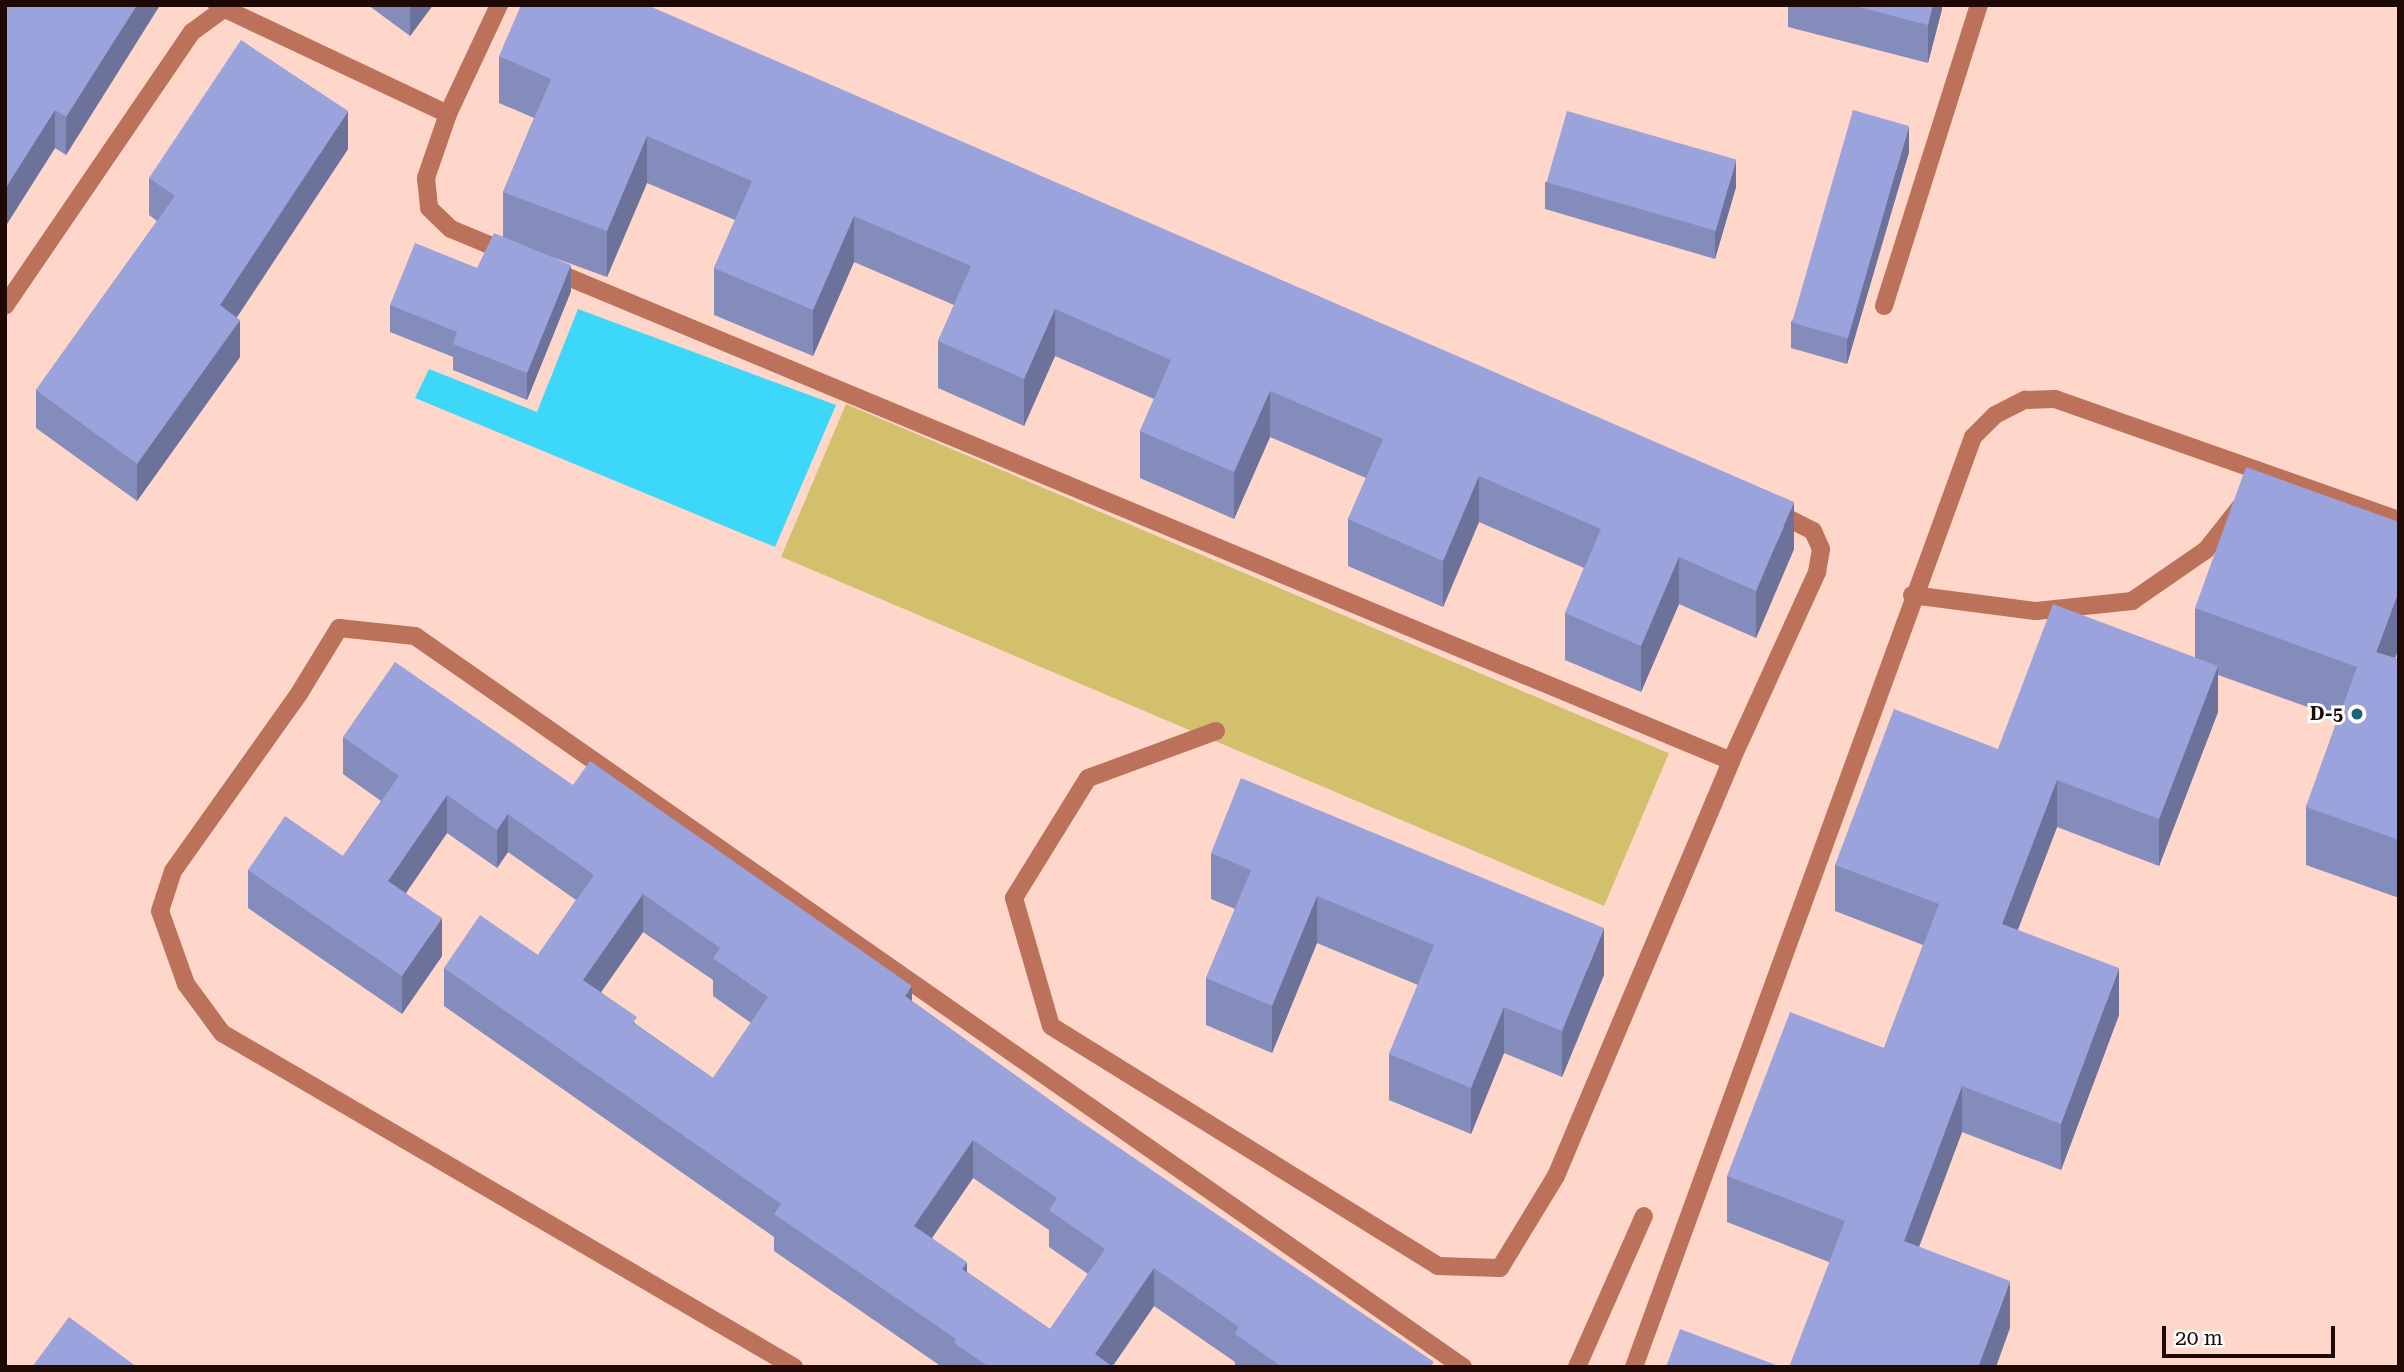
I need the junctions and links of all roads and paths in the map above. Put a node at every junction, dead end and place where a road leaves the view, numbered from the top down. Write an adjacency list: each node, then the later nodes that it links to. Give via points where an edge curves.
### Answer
1 (499, 5): 4 (street)
2 (1979, 5): 6 (street)
3 (220, 7): 4 (street); 5 (street, via 192,32)
4 (448, 114): 12 (street, via 426,178 429,208 451,229)
5 (5, 306)
6 (1884, 306)
7 (2258, 485): 9 (street); 10 (street, via 2206,550 2132,601 2036,611); 10 (street, via 2055,399 2025,400 1995,415 1973,437)
8 (1756, 503): 12 (street, via 1813,531 1821,549 1817,572)
9 (2399, 520)
10 (1912, 596): 17 (street)
11 (1216, 731): 12 (street, via 1088,778 1014,898 1051,1026 1438,1266 1500,1268 1556,1176)
12 (1731, 761)
13 (1644, 1216): 16 (street)
14 (794, 1367): 15 (street, via 222,1033 186,984 160,911 173,872 300,692 338,628 415,636)
15 (1463, 1367)
16 (1577, 1367)
17 (1634, 1367)

